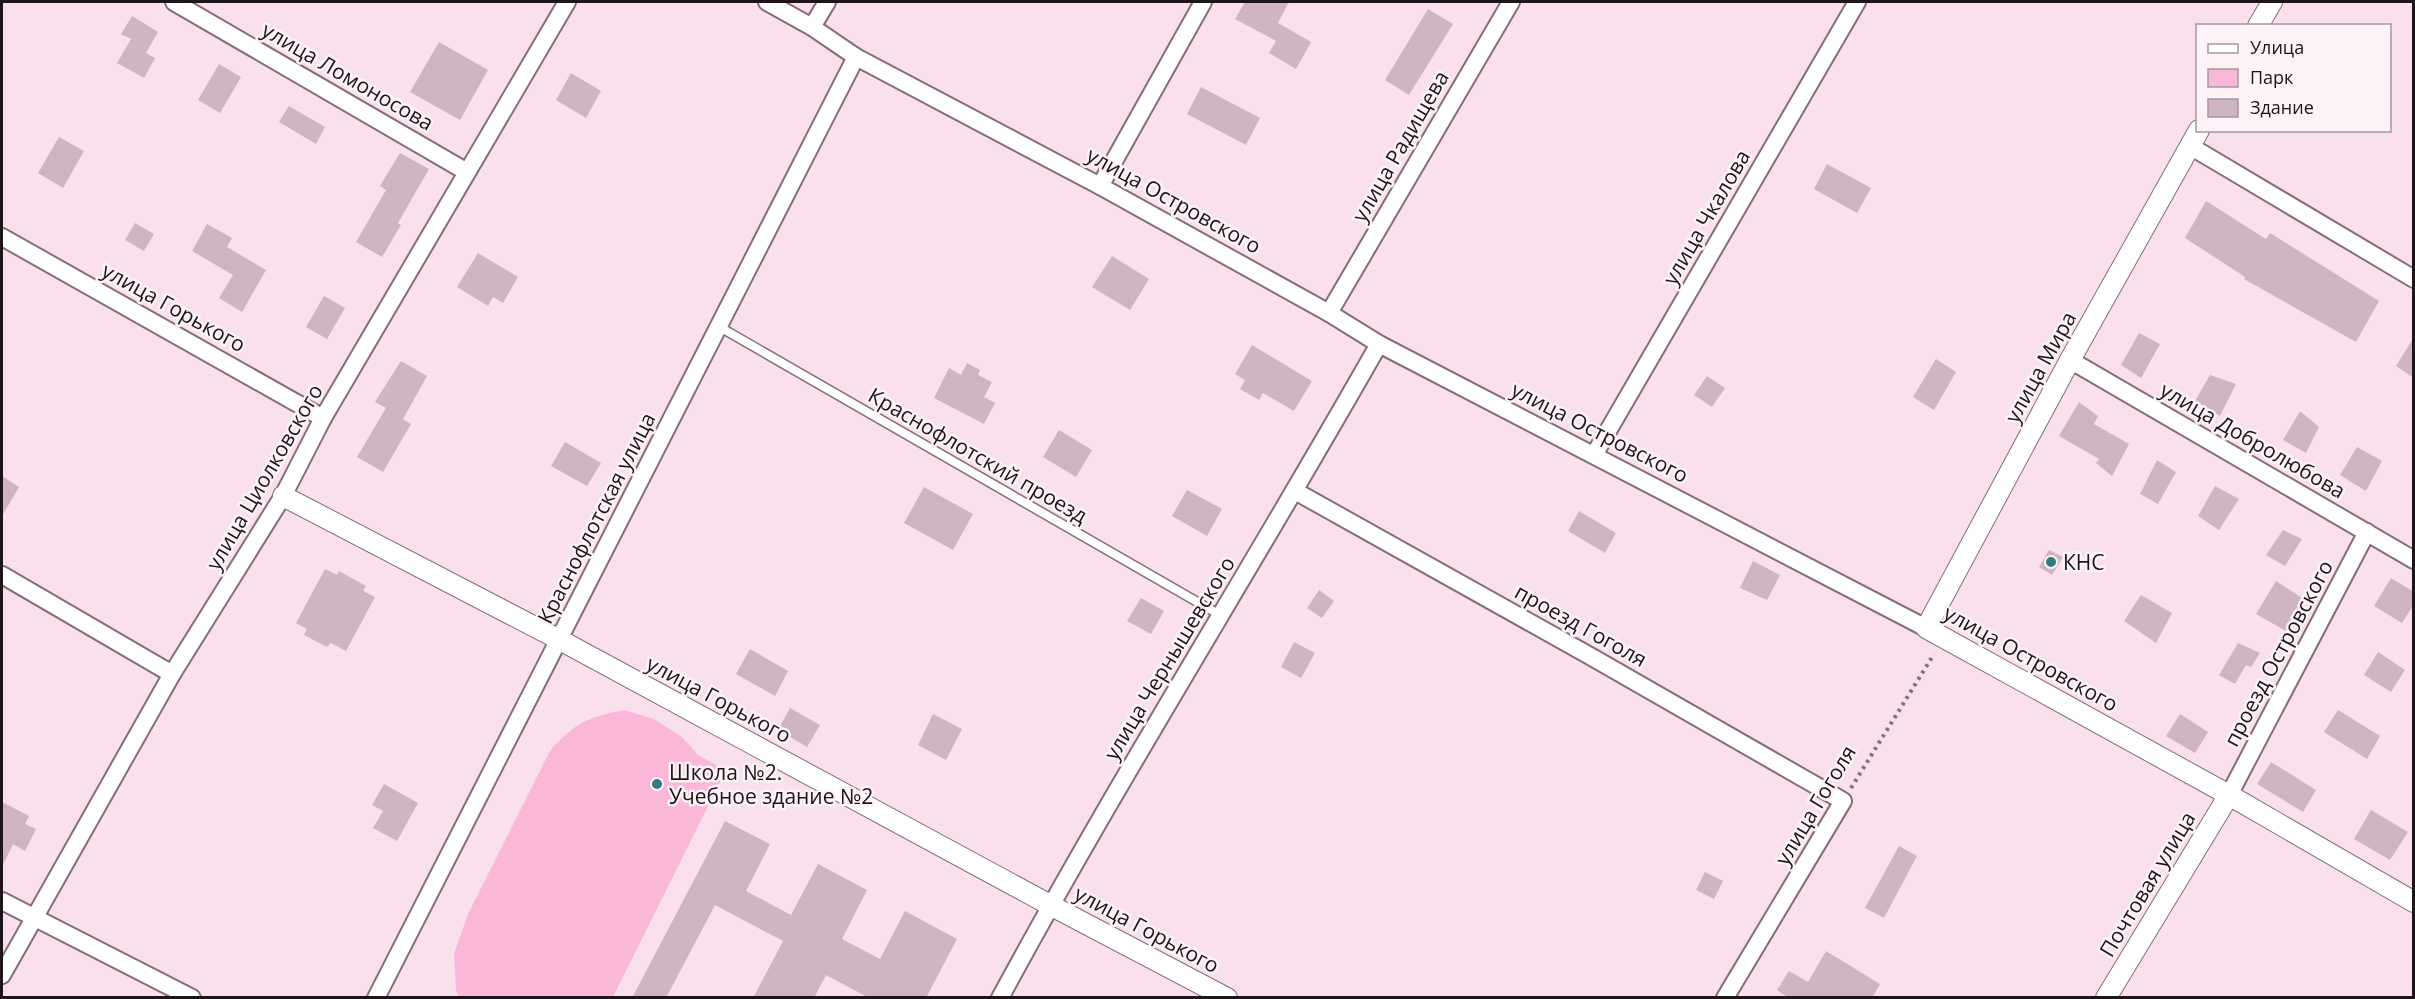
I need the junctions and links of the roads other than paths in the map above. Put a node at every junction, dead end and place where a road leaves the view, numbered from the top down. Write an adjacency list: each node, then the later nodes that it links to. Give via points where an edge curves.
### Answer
1 (174, 2): 13 (street, улица Ломоносова)
2 (567, 2): 13 (street, улица Циолковского)
3 (766, 2): 10 (street, улица Островского)
4 (827, 2): 10 (street)
5 (1203, 2): 14 (street)
6 (1511, 2): 17 (street, улица Радищева)
7 (1857, 2): 22 (street, улица Чкалова)
8 (2272, 2): 9 (street)
9 (2260, 24)
10 (812, 27): 11 (street, улица Островского)
11 (856, 57): 14 (street, улица Островского); 18 (street, Краснофлотская улица)
12 (2194, 138): 16 (street); 20 (street, улица Мира)
13 (467, 172): 21 (street, улица Циолковского)
14 (1101, 186): 17 (street, улица Островского)
15 (2, 237): 21 (street, улица Горького)
16 (2414, 279)
17 (1329, 314): 19 (street, улица Островского)
18 (718, 326): 28 (lane, Краснофлотский проезд); 30 (street, Краснофлотская улица)
19 (1379, 344): 22 (street, улица Островского); 23 (street, улица Чернышевского)
20 (2070, 360): 25 (street, улица Добролюбова); 29 (street, улица Мира)
21 (323, 418): 24 (street, улица Циолковского)
22 (1594, 455): 29 (street, улица Островского)
23 (1295, 491): 28 (street, улица Чернышевского); 33 (street, проезд Гоголя)
24 (283, 496): 30 (street, улица Горького); 31 (street, улица Циолковского)
25 (2367, 532): 26 (street, улица Добролюбова); 32 (street, проезд Островского)
26 (2414, 560)
27 (2, 575): 31 (street)
28 (1220, 615): 36 (street, улица Чернышевского)
29 (1926, 628): 32 (street, улица Островского)
30 (560, 640): 36 (street, улица Горького); 40 (street, Краснофлотская улица)
31 (172, 674): 37 (street, улица Циолковского)
32 (2229, 795): 35 (street, улица Островского); 44 (street, Почтовая улица)
33 (1843, 801): 43 (street, улица Гоголя)
34 (2, 901): 37 (street)
35 (2414, 902)
36 (1050, 905): 41 (street, улица Чернышевского); 42 (street, улица Горького)
37 (34, 918): 38 (street, улица Циолковского); 39 (street)
38 (2, 975)
39 (192, 998)
40 (376, 998)
41 (1000, 998)
42 (1227, 998)
43 (1725, 998)
44 (2106, 998)

